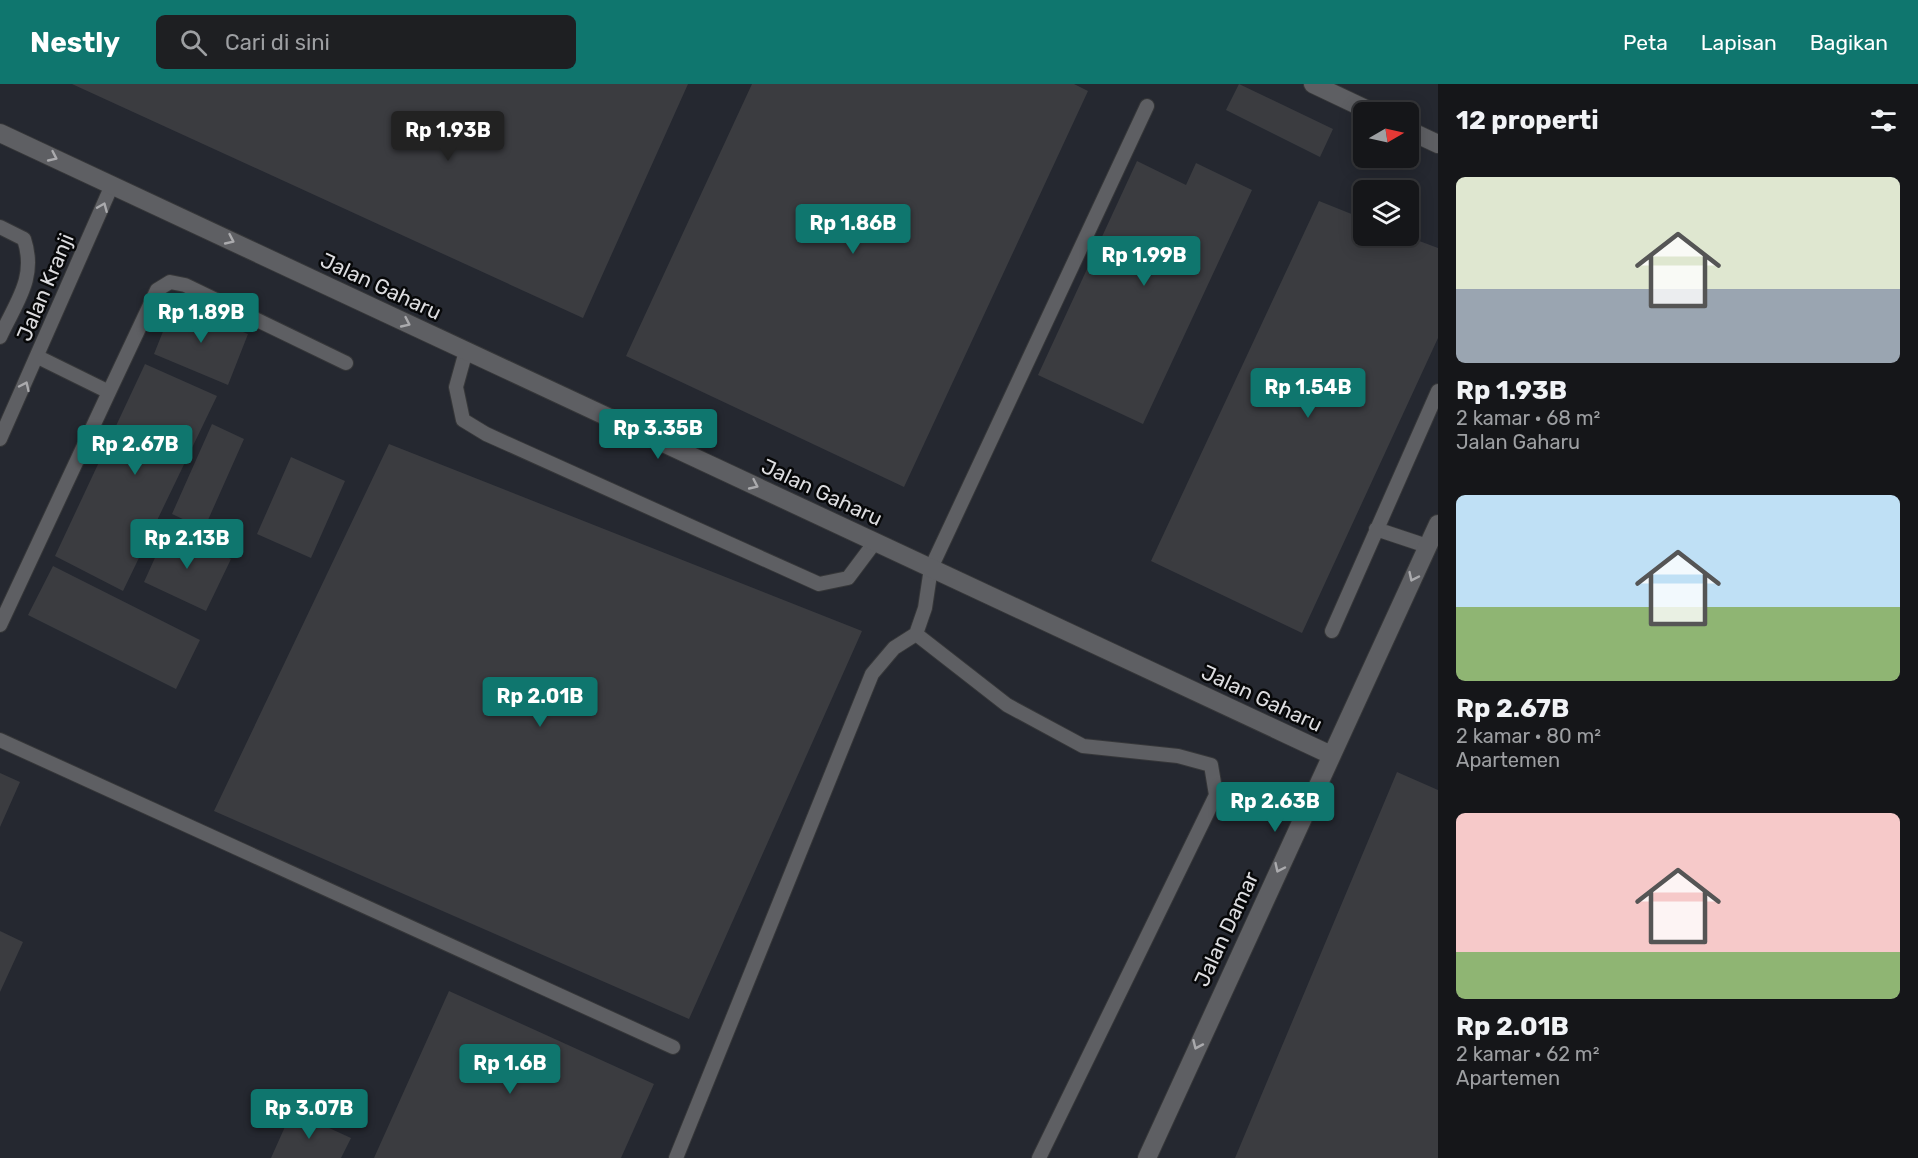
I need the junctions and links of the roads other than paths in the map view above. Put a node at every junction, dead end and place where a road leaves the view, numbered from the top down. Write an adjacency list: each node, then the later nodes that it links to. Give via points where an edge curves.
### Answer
1 (1313, 84): 2 (street)
2 (1353, 103)
3 (1147, 105): 20 (lane)
4 (0, 133): 7 (street, Jalan Gaharu, one-way to 7)
5 (1419, 135): 6 (street)
6 (1438, 144)
7 (112, 185): 10 (street, Jalan Gaharu, one-way to 10); 11 (lane, Jalan Kranji, one-way to 7)
8 (0, 227): 9 (lane, via 24,239 30,274)
9 (0, 337)
10 (466, 351): 18 (street, Jalan Gaharu, one-way to 18); 18 (lane, via 456,387 463,420 486,434 819,584 848,578)
11 (38, 357): 14 (lane); 15 (lane, Jalan Kranji, one-way to 11)
12 (346, 363): 14 (lane, via 185,285 170,282 157,290)
13 (1438, 391): 17 (lane)
14 (109, 392): 21 (lane)
15 (0, 439)
16 (1438, 524): 19 (street, Jalan Damar)
17 (1376, 529): 19 (lane); 22 (lane)
18 (875, 542): 20 (street, Jalan Gaharu)
19 (1427, 546): 25 (street, Jalan Damar, one-way to 25)
20 (931, 568): 23 (lane, via 925,608); 25 (street, Jalan Gaharu)
21 (0, 625)
22 (1332, 631)
23 (916, 634): 27 (lane, via 894,648 872,674); 28 (lane, via 1007,705 1083,746 1178,756 1211,765 1216,795)
24 (0, 740): 26 (lane)
25 (1331, 755): 29 (street, Jalan Damar, one-way to 29)
26 (673, 1047)
27 (676, 1158)
28 (1039, 1158)
29 (1147, 1158)

